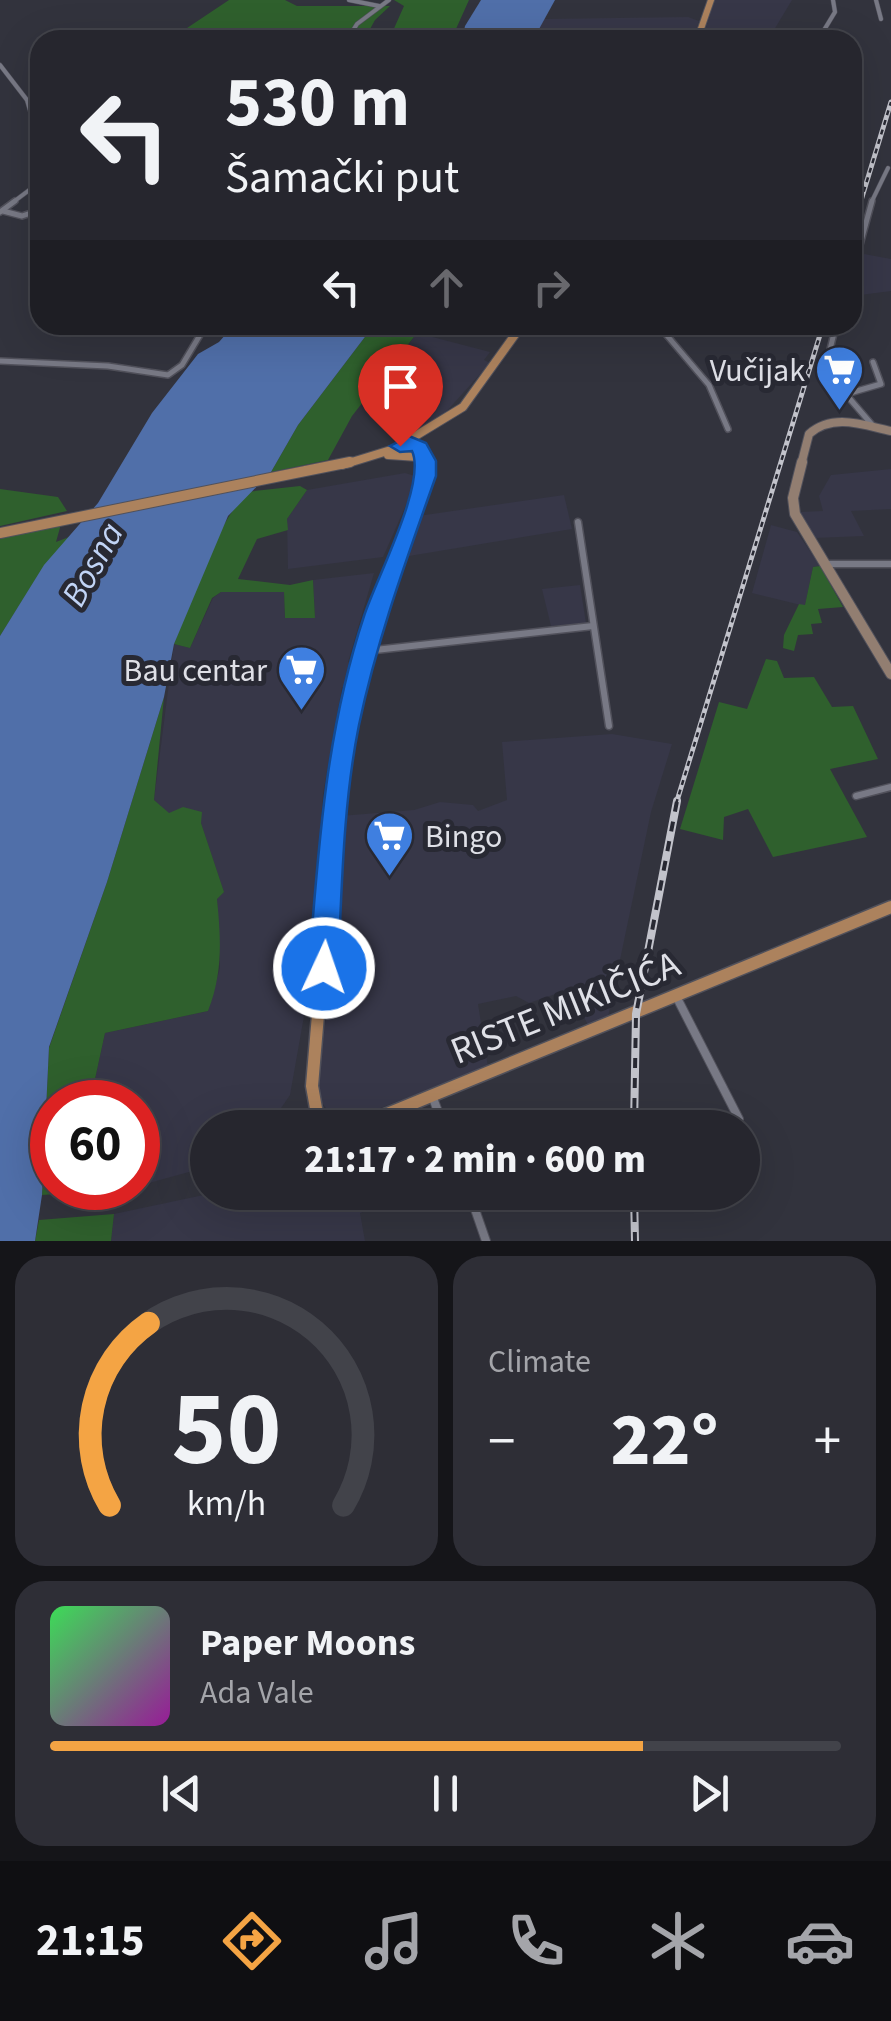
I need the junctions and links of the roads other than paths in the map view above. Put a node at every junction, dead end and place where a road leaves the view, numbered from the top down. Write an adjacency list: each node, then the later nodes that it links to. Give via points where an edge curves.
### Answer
1 (349, 0): 6 (street)
2 (389, 0): 6 (street)
3 (711, 0): 9 (main road)
4 (833, 0): 10 (street, via 835,12)
5 (876, 0): 7 (street)
6 (379, 6): 8 (street)
7 (881, 19)
8 (353, 30)
9 (701, 30)
10 (824, 30)
11 (0, 65): 12 (street)
12 (30, 108)
13 (888, 168): 17 (street)
14 (30, 189): 15 (street)
15 (1, 211): 16 (street)
16 (30, 215)
17 (862, 238)
18 (200, 335): 22 (street, via 168,376)
19 (515, 335): 28 (main road, via 462,407)
20 (667, 335): 26 (street, via 709,384)
21 (834, 335): 24 (street, via 825,370)
22 (0, 360)
23 (872, 362): 24 (street, via 881,384)
24 (844, 395): 25 (street)
25 (875, 428): 27 (street); 33 (street, via 830,422 812,429 807,441 793,506)
26 (728, 429)
27 (891, 431)
28 (409, 442): 29 (main road); 30 (main road, via 422,451)
29 (372, 457): 30 (main road); 32 (main road)
30 (422, 463): 36 (main road)
31 (578, 522): 35 (street)
32 (0, 533)
33 (826, 564): 34 (street); 37 (street)
34 (891, 564)
35 (592, 626): 36 (street); 38 (street)
36 (365, 651): 43 (main road, RISTE MIKIČIĆA, via 338,776 313,1107 333,1124 360,1124)
37 (891, 674)
38 (608, 726)
39 (891, 787): 40 (street)
40 (856, 796)
41 (891, 907): 42 (main road, RISTE MIKIČIĆA)
42 (677, 998): 43 (main road, RISTE MIKIČIĆA); 45 (street)
43 (432, 1096): 44 (street)
44 (437, 1110)
45 (734, 1110)
46 (475, 1210): 47 (street)
47 (486, 1241)

